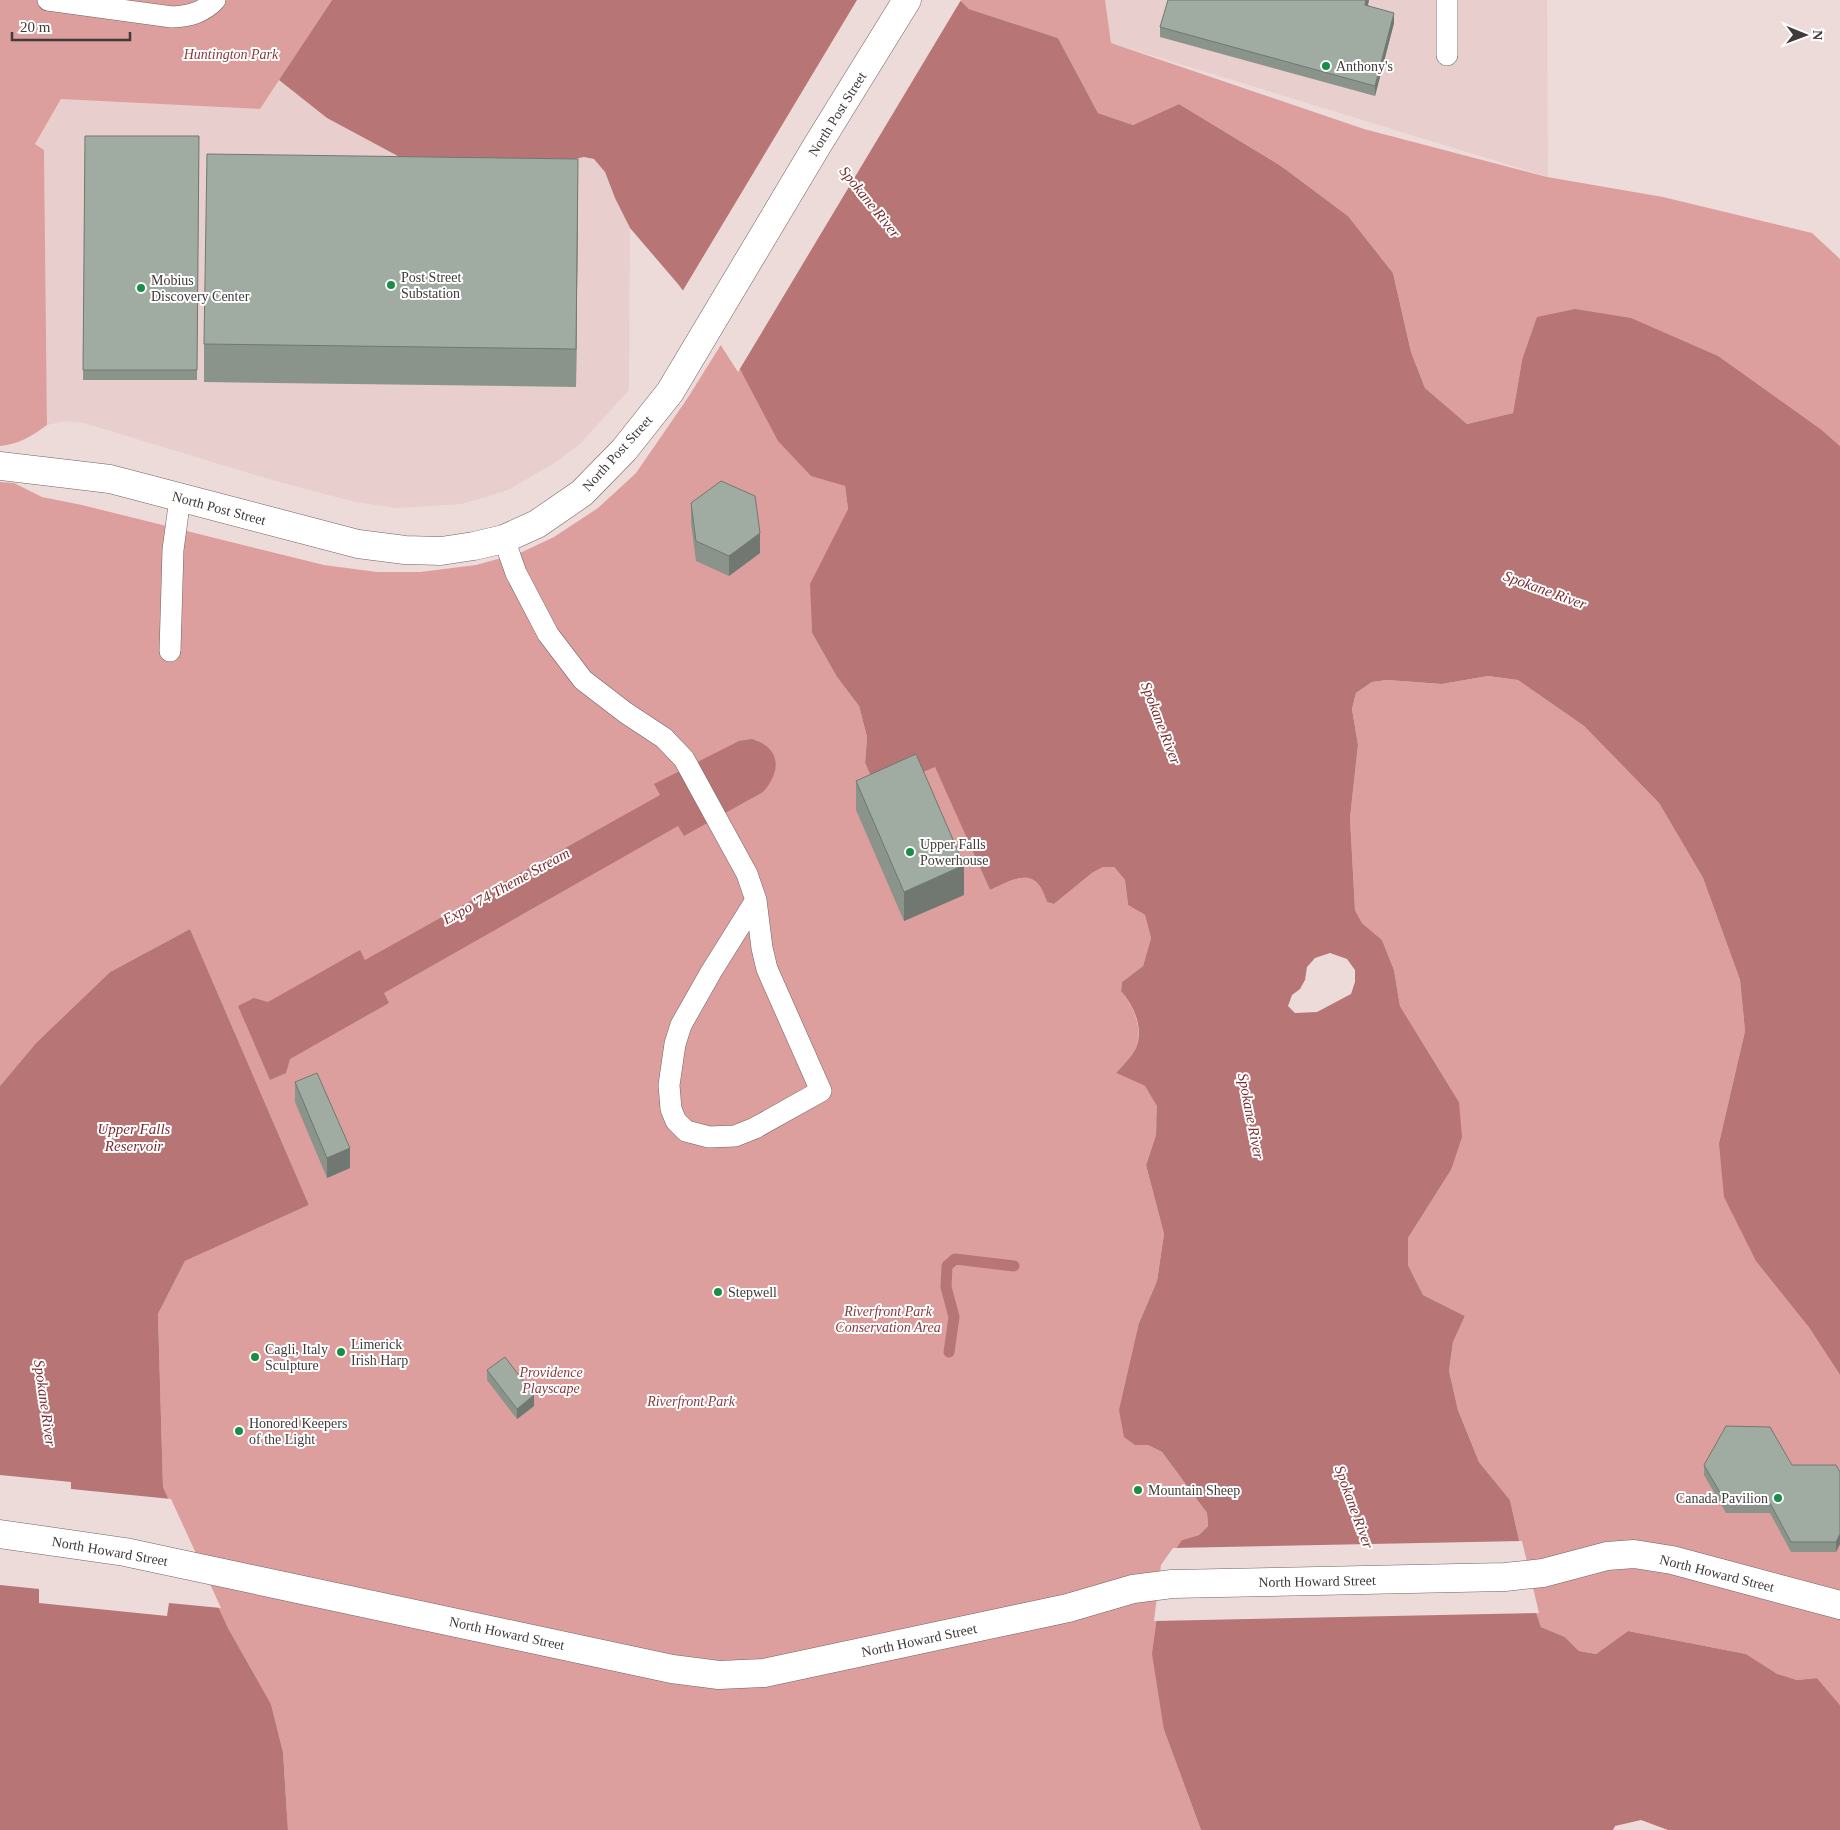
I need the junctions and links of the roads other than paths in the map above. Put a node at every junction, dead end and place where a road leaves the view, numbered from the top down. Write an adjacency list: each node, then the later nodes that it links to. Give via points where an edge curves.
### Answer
1 (48, 0): 2 (lane, via 172,17 202,11)
2 (215, 0)
3 (907, 0): 8 (street, North Post Street, via 670,392 624,450 582,493 537,524)
4 (1447, 0): 5 (lane)
5 (1447, 55)
6 (0, 466): 7 (street, North Post Street, via 110,479)
7 (180, 498): 8 (street, North Post Street, via 358,544 396,549 441,551); 9 (lane, via 173,550)
8 (504, 539): 10 (lane, via 516,572 548,634 583,680 664,738 684,759 746,874)
9 (170, 650)
10 (756, 900): 10 (lane, via 767,969 821,1091 735,1136 709,1137 686,1131 676,1122 671,1109 671,1065 681,1025)
11 (0, 1534): 12 (street, North Howard Street, via 125,1552 672,1669 719,1675 764,1673 1068,1608 1133,1588 1172,1584 1505,1577 1544,1573 1607,1556 1634,1554)
12 (1840, 1605)

